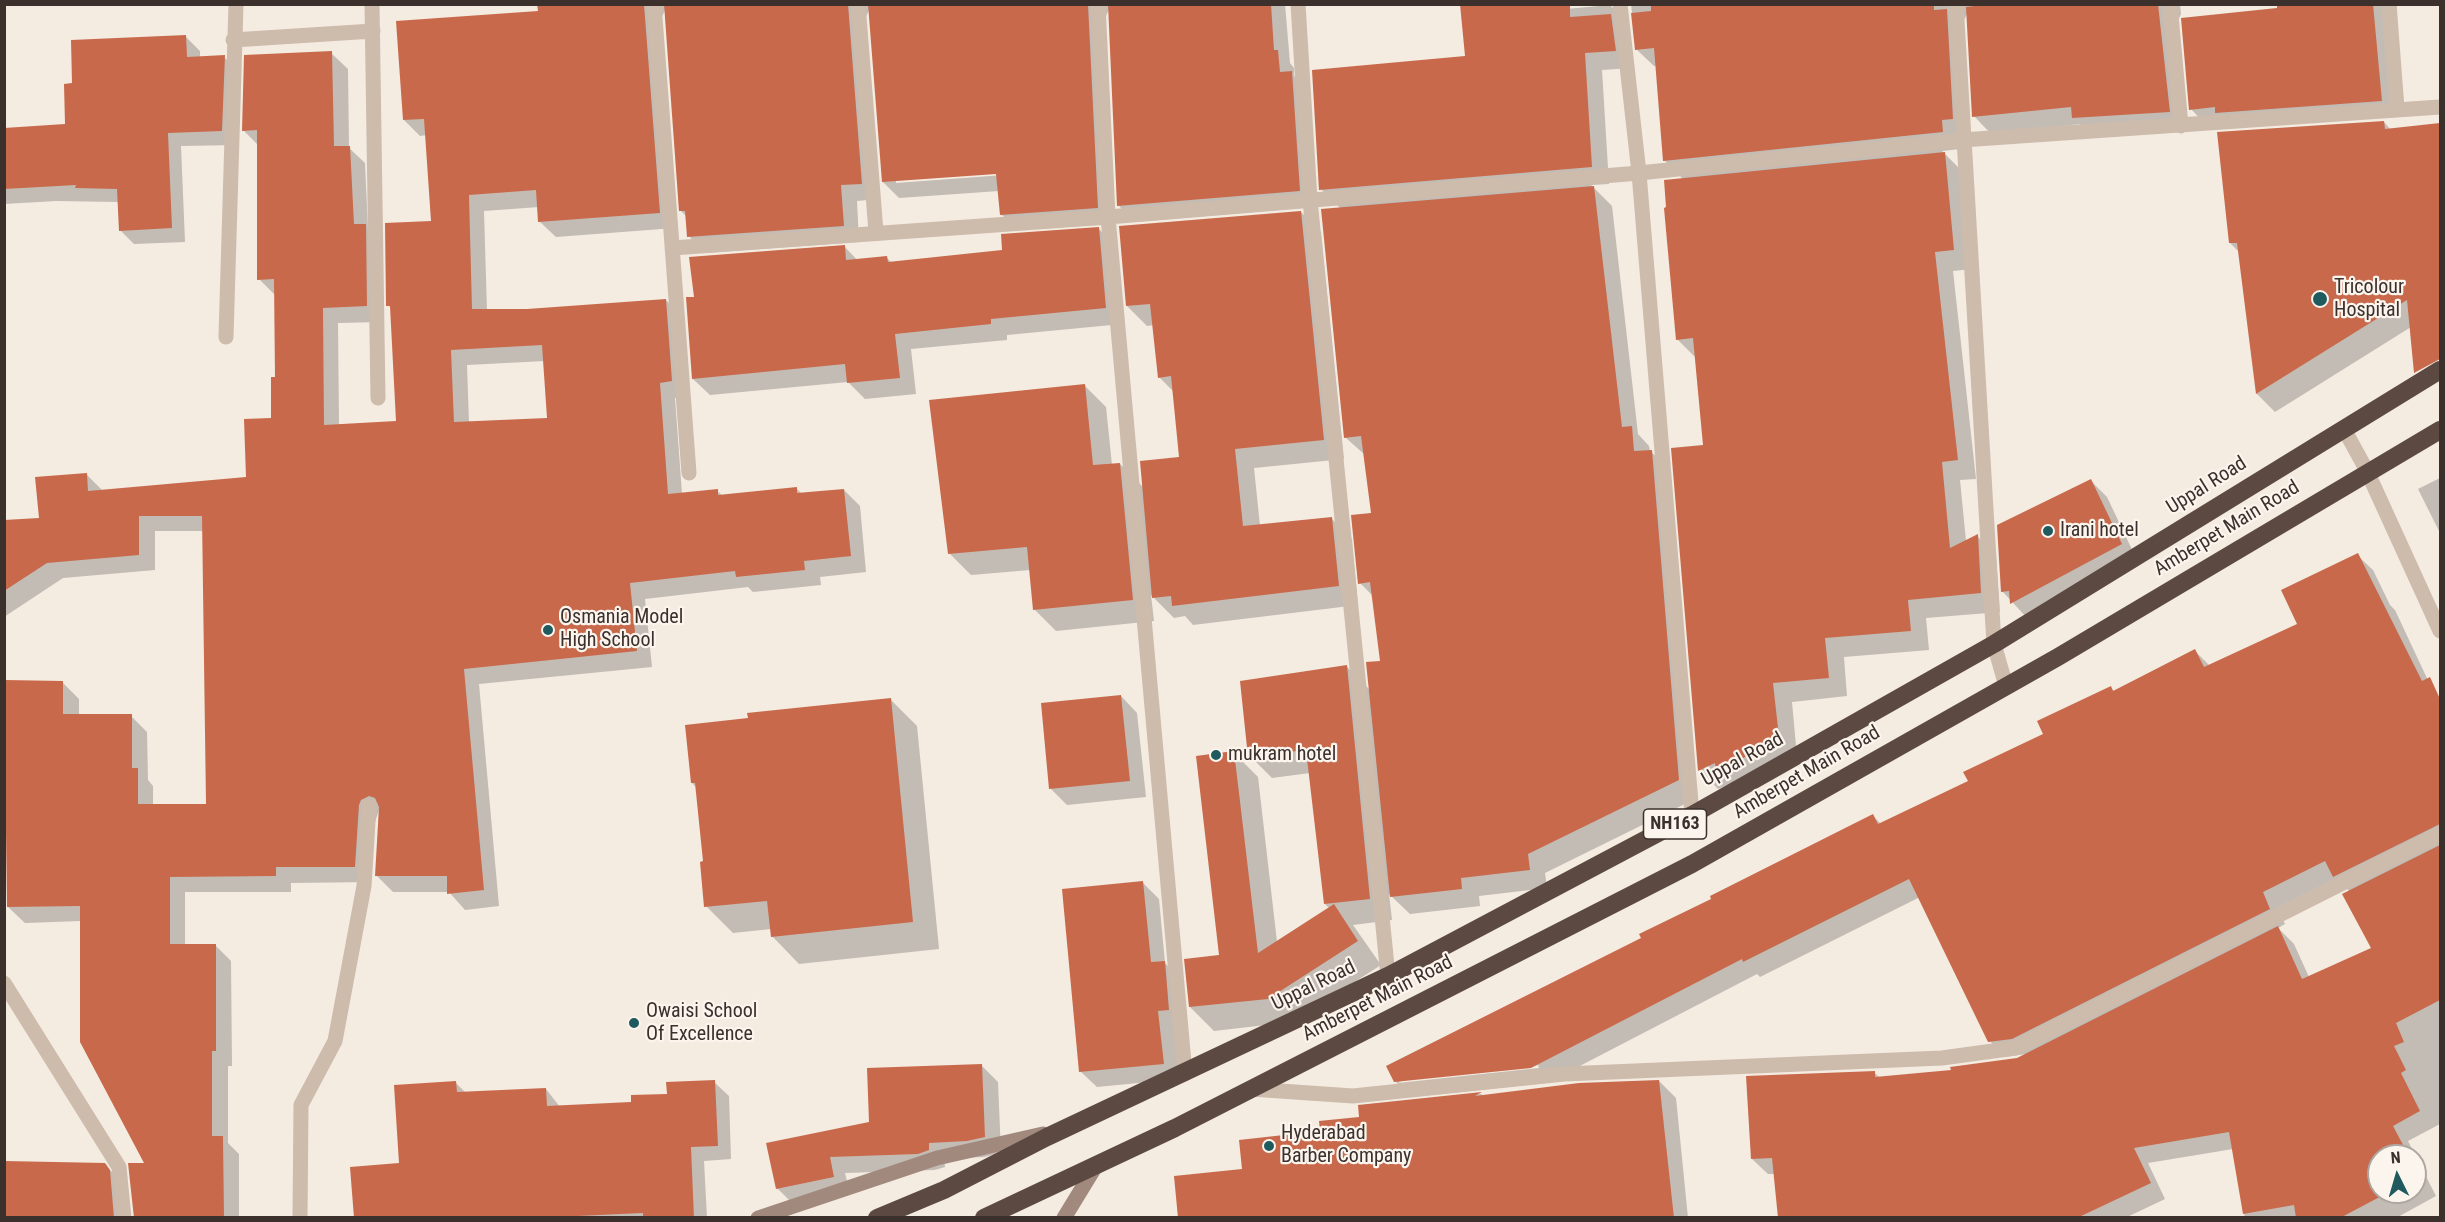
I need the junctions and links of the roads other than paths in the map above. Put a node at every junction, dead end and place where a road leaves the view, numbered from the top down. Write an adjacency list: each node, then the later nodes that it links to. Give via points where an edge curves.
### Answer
1 (236, 4): 12 (street)
2 (372, 4): 11 (street)
3 (654, 4): 21 (street)
4 (858, 4): 20 (street)
5 (1098, 4): 19 (street)
6 (1298, 4): 18 (street)
7 (1620, 4): 17 (street)
8 (1956, 4): 16 (street)
9 (2170, 4): 15 (street)
10 (2389, 4): 14 (street)
11 (373, 31): 12 (street); 24 (street)
12 (233, 40): 22 (street)
13 (2440, 107): 14 (street)
14 (2397, 108): 15 (street)
15 (2181, 126): 16 (street)
16 (1962, 140): 17 (street); 30 (street)
17 (1639, 173): 18 (street); 33 (street)
18 (1310, 200): 19 (street); 35 (street)
19 (1108, 217): 20 (street); 37 (street)
20 (876, 232): 21 (street)
21 (672, 248): 28 (street)
22 (226, 337)
23 (2440, 370): 25 (highway, Uppal Road / NH163)
24 (378, 398)
25 (2344, 429): 27 (street); 30 (highway, Uppal Road / NH163)
26 (2440, 430): 27 (highway, Amberpet Main Road / NH163)
27 (2367, 471): 29 (street); 31 (highway, Amberpet Main Road / NH163)
28 (688, 473)
29 (2440, 631)
30 (1994, 644): 31 (street); 33 (highway, Uppal Road / NH163)
31 (2006, 686): 38 (highway, Amberpet Main Road / NH163, via 1692,864)
32 (369, 806): 42 (street, via 364,886 335,1041 302,1105)
33 (1692, 815): 35 (highway, Uppal Road / NH163)
34 (2440, 834): 38 (street, via 2015,1048 1942,1058 1564,1074 1353,1096)
35 (1388, 976): 37 (highway, Uppal Road / NH163)
36 (4, 983): 41 (street, via 119,1167)
37 (1185, 1074): 39 (highway, Uppal Road / NH163)
38 (1251, 1089): 40 (highway, Amberpet Main Road / NH163)
39 (1061, 1130): 43 (street, via 937,1158); 44 (highway, Uppal Road / NH163, via 944,1190)
40 (1097, 1164): 45 (highway, Amberpet Main Road / NH163); 46 (street)
41 (124, 1218)
42 (300, 1218)
43 (758, 1218)
44 (877, 1218)
45 (984, 1218)
46 (1064, 1218)

